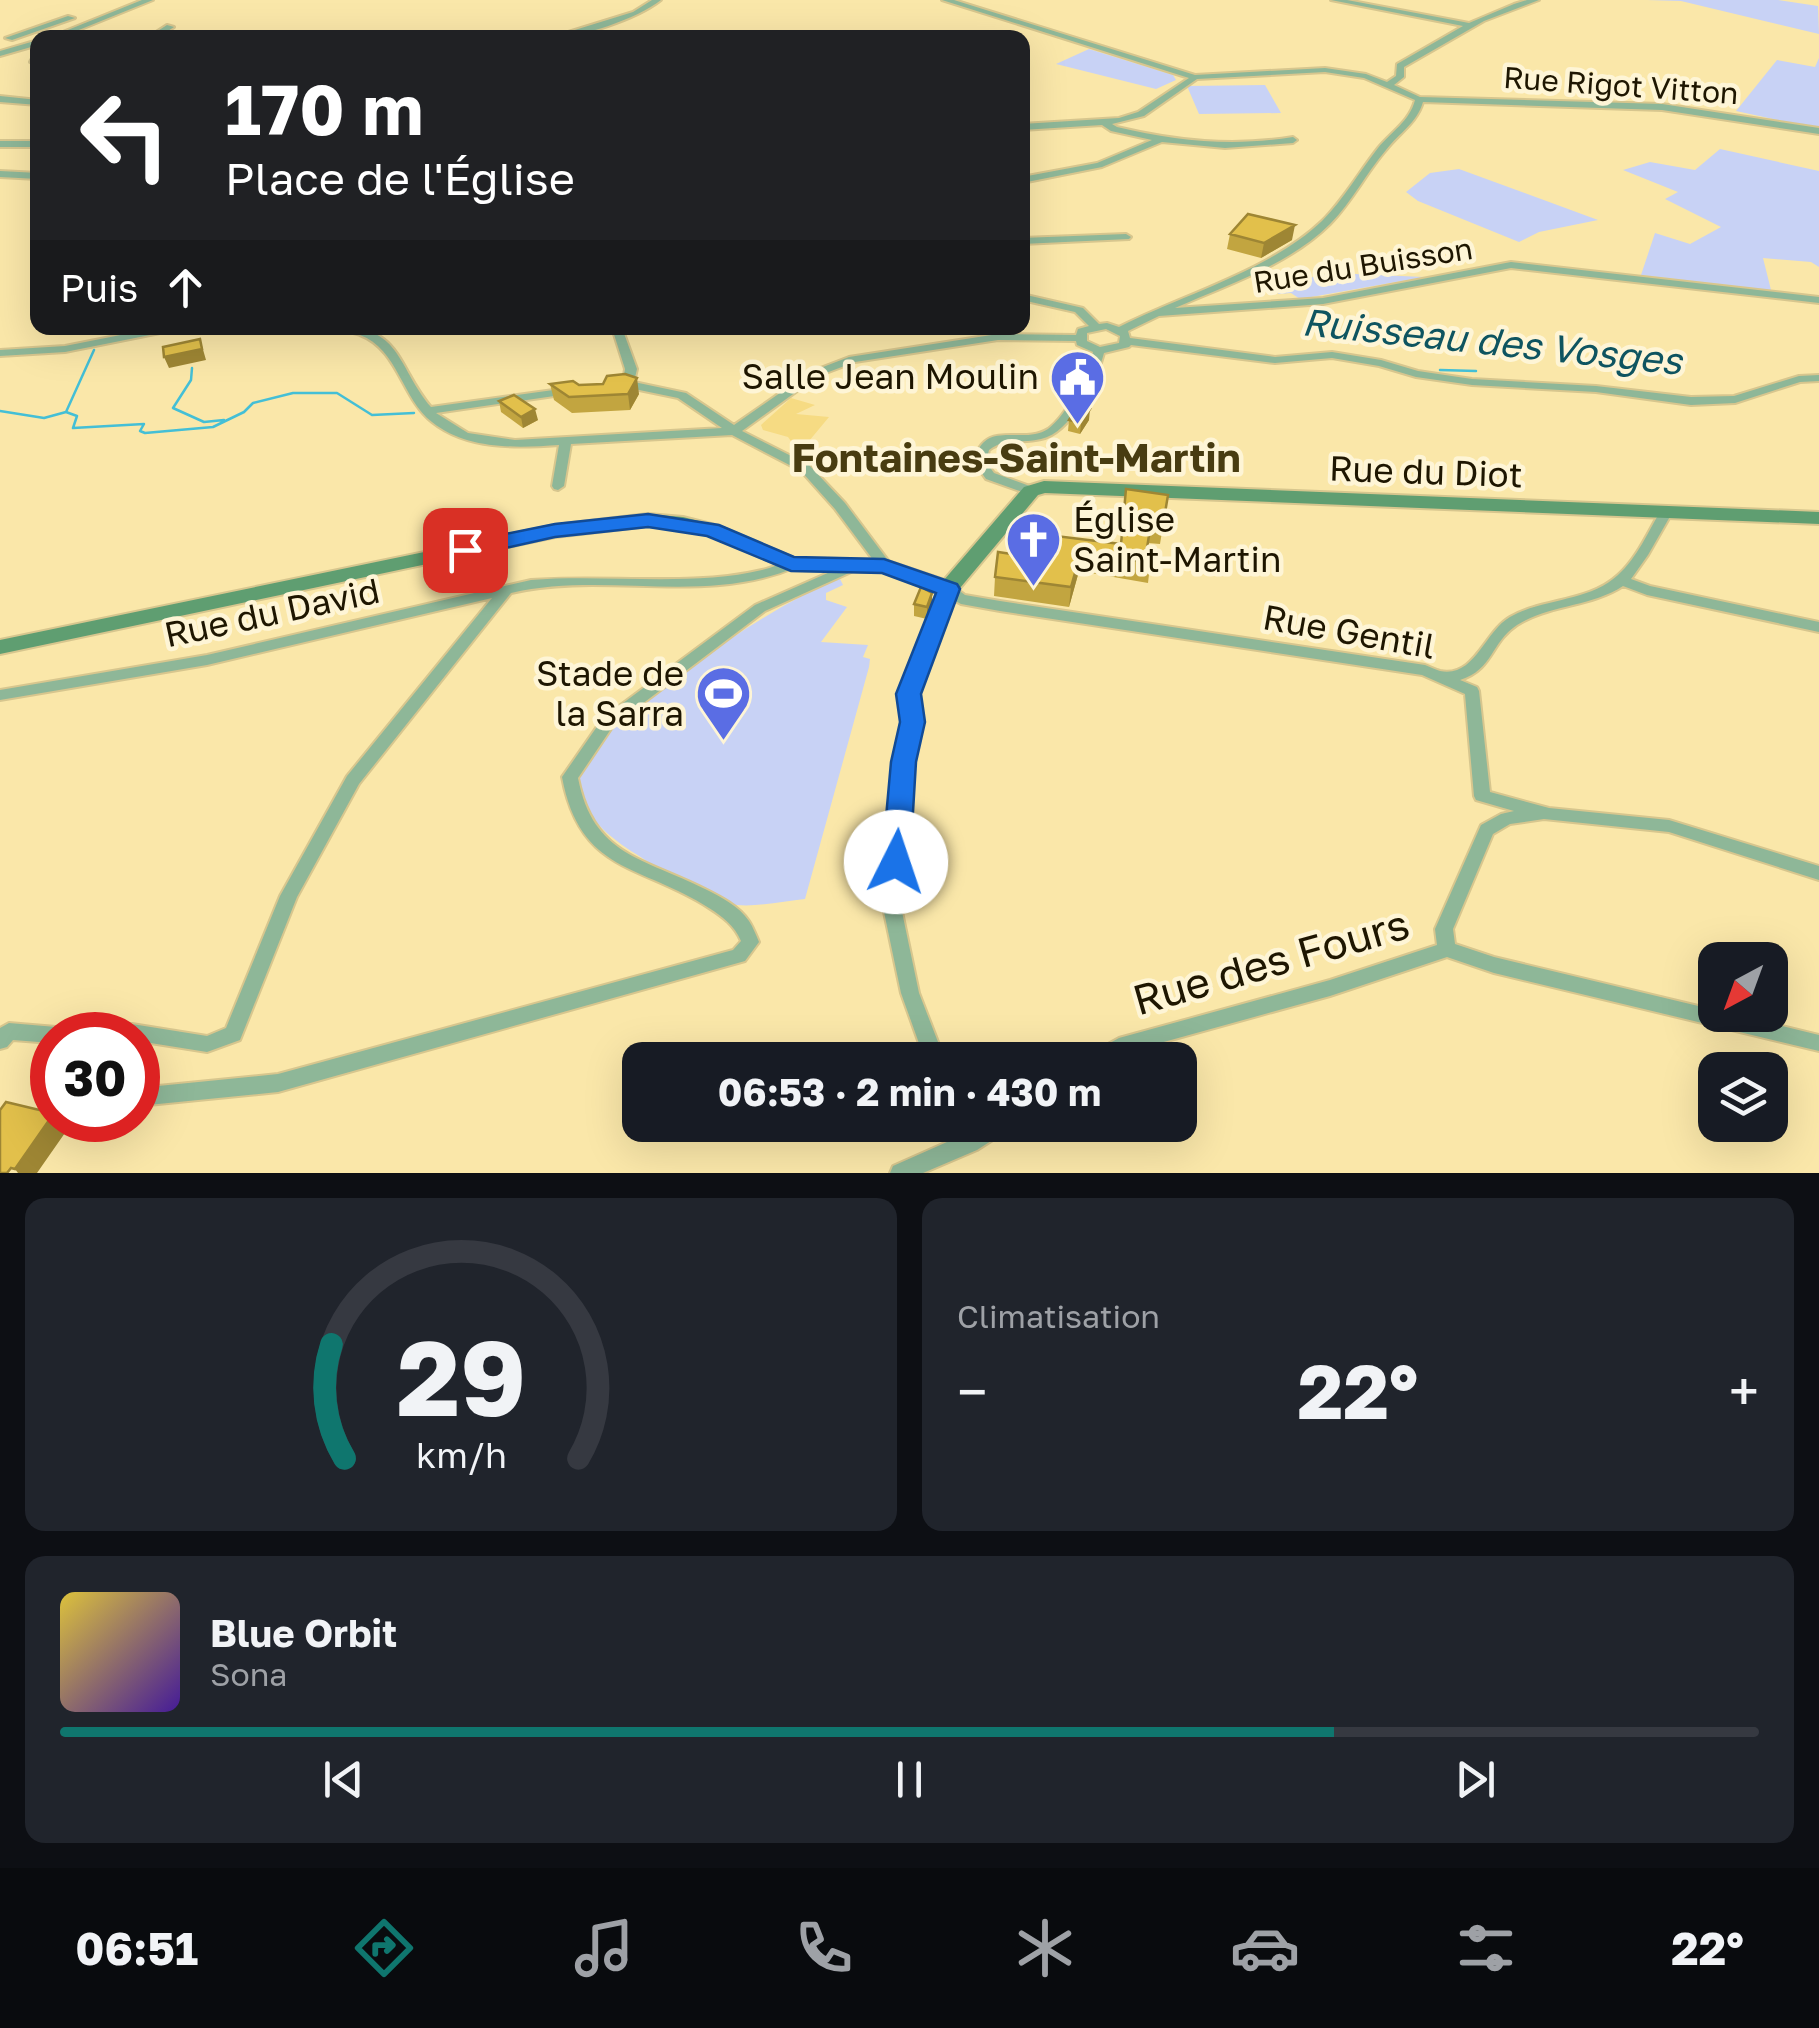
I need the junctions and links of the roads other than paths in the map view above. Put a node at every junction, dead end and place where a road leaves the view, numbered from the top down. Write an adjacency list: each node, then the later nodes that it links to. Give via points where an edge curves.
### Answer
1 (149, 0): 9 (street)
2 (657, 0): 11 (street, via 636,14)
3 (946, 0): 16 (street)
4 (1336, 0): 7 (street)
5 (1535, 0): 7 (street)
6 (70, 18): 12 (street)
7 (1469, 25): 17 (street, via 1400,66 1400,78)
8 (170, 28): 10 (street)
9 (72, 30)
10 (166, 30)
11 (580, 30)
12 (3, 35): 14 (street)
13 (30, 45): 14 (street)
14 (26, 46): 15 (street)
15 (0, 54)
16 (1195, 77): 17 (street, via 1324,70); 21 (street, via 1141,114)
17 (1390, 84): 20 (street)
18 (0, 99): 19 (street)
19 (30, 103)
20 (1419, 104): 23 (street, Rue Rigot Vitton, via 1662,106); 36 (street, via 1315,232)
21 (1105, 123): 22 (street); 24 (street)
22 (1030, 127)
23 (1819, 130)
24 (1160, 140): 25 (street, via 1223,146); 30 (street, via 1099,165)
25 (1293, 140)
26 (0, 144): 27 (street)
27 (30, 144)
28 (0, 174): 29 (street)
29 (30, 176)
30 (1030, 178)
31 (1126, 237): 32 (street)
32 (1030, 241)
33 (1791, 295): 35 (street); 36 (street, Rue du Buisson, via 1512,266 1323,302)
34 (1030, 298): 37 (street, via 1079,310)
35 (1819, 302)
36 (1153, 313): 41 (street)
37 (1095, 326): 41 (street); 42 (street)
38 (135, 335): 44 (street)
39 (368, 335): 49 (street, via 387,346)
40 (620, 335): 46 (street, via 632,369)
41 (1124, 336): 43 (street, via 1114,350); 45 (street, via 1275,360 1332,355 1472,382 1692,401 1736,399)
42 (1078, 338): 43 (street); 50 (street, via 998,338 853,358 808,378)
43 (1099, 351): 53 (street, via 1090,380 1053,430 1008,435 983,448 980,462 990,476)
44 (0, 353)
45 (1819, 378)
46 (628, 384): 47 (street); 50 (street, via 682,395)
47 (608, 386)
48 (589, 388): 49 (street)
49 (427, 411): 51 (street, via 450,429 483,440)
50 (734, 431): 51 (street); 58 (street, via 805,468)
51 (566, 442): 52 (street)
52 (558, 486)
53 (1031, 492): 54 (street, Rue du Diot, via 1060,487); 60 (street)
54 (1666, 513): 55 (street, Rue du Diot); 59 (street)
55 (1819, 518)
56 (791, 564): 57 (street); 61 (street, Rue du David, via 769,574 712,580 560,580); 63 (street, via 712,530 612,522)
57 (855, 565): 58 (street); 75 (street, via 760,608 608,722 570,777 574,806 603,846 730,912 748,928 750,942 738,956 278,1083)
58 (884, 566): 60 (street)
59 (1622, 581): 62 (street); 64 (street, via 1510,622 1473,672)
60 (948, 589): 64 (street, Rue Gentil, via 1000,606); 72 (street, via 909,694 913,722 888,888 910,993)
61 (506, 590): 65 (street, Rue du David, via 207,660); 70 (street, via 353,780 288,896 233,1034 207,1044)
62 (1819, 628)
63 (0, 647)
64 (1440, 676): 66 (street, Rue Gentil, via 1472,691 1482,796)
65 (0, 695)
66 (1549, 814): 67 (street, Rue Gentil, via 1668,826); 68 (street, via 1507,818 1487,830 1444,928)
67 (1819, 873)
68 (1447, 949): 73 (street, Rue des Fours); 74 (street, Rue des Fours)
69 (30, 1033): 71 (street, via 9,1031)
70 (160, 1036)
71 (0, 1041)
72 (928, 1042)
73 (1134, 1042)
74 (1819, 1043)
75 (160, 1095)
76 (952, 1142): 77 (street)
77 (900, 1173)

